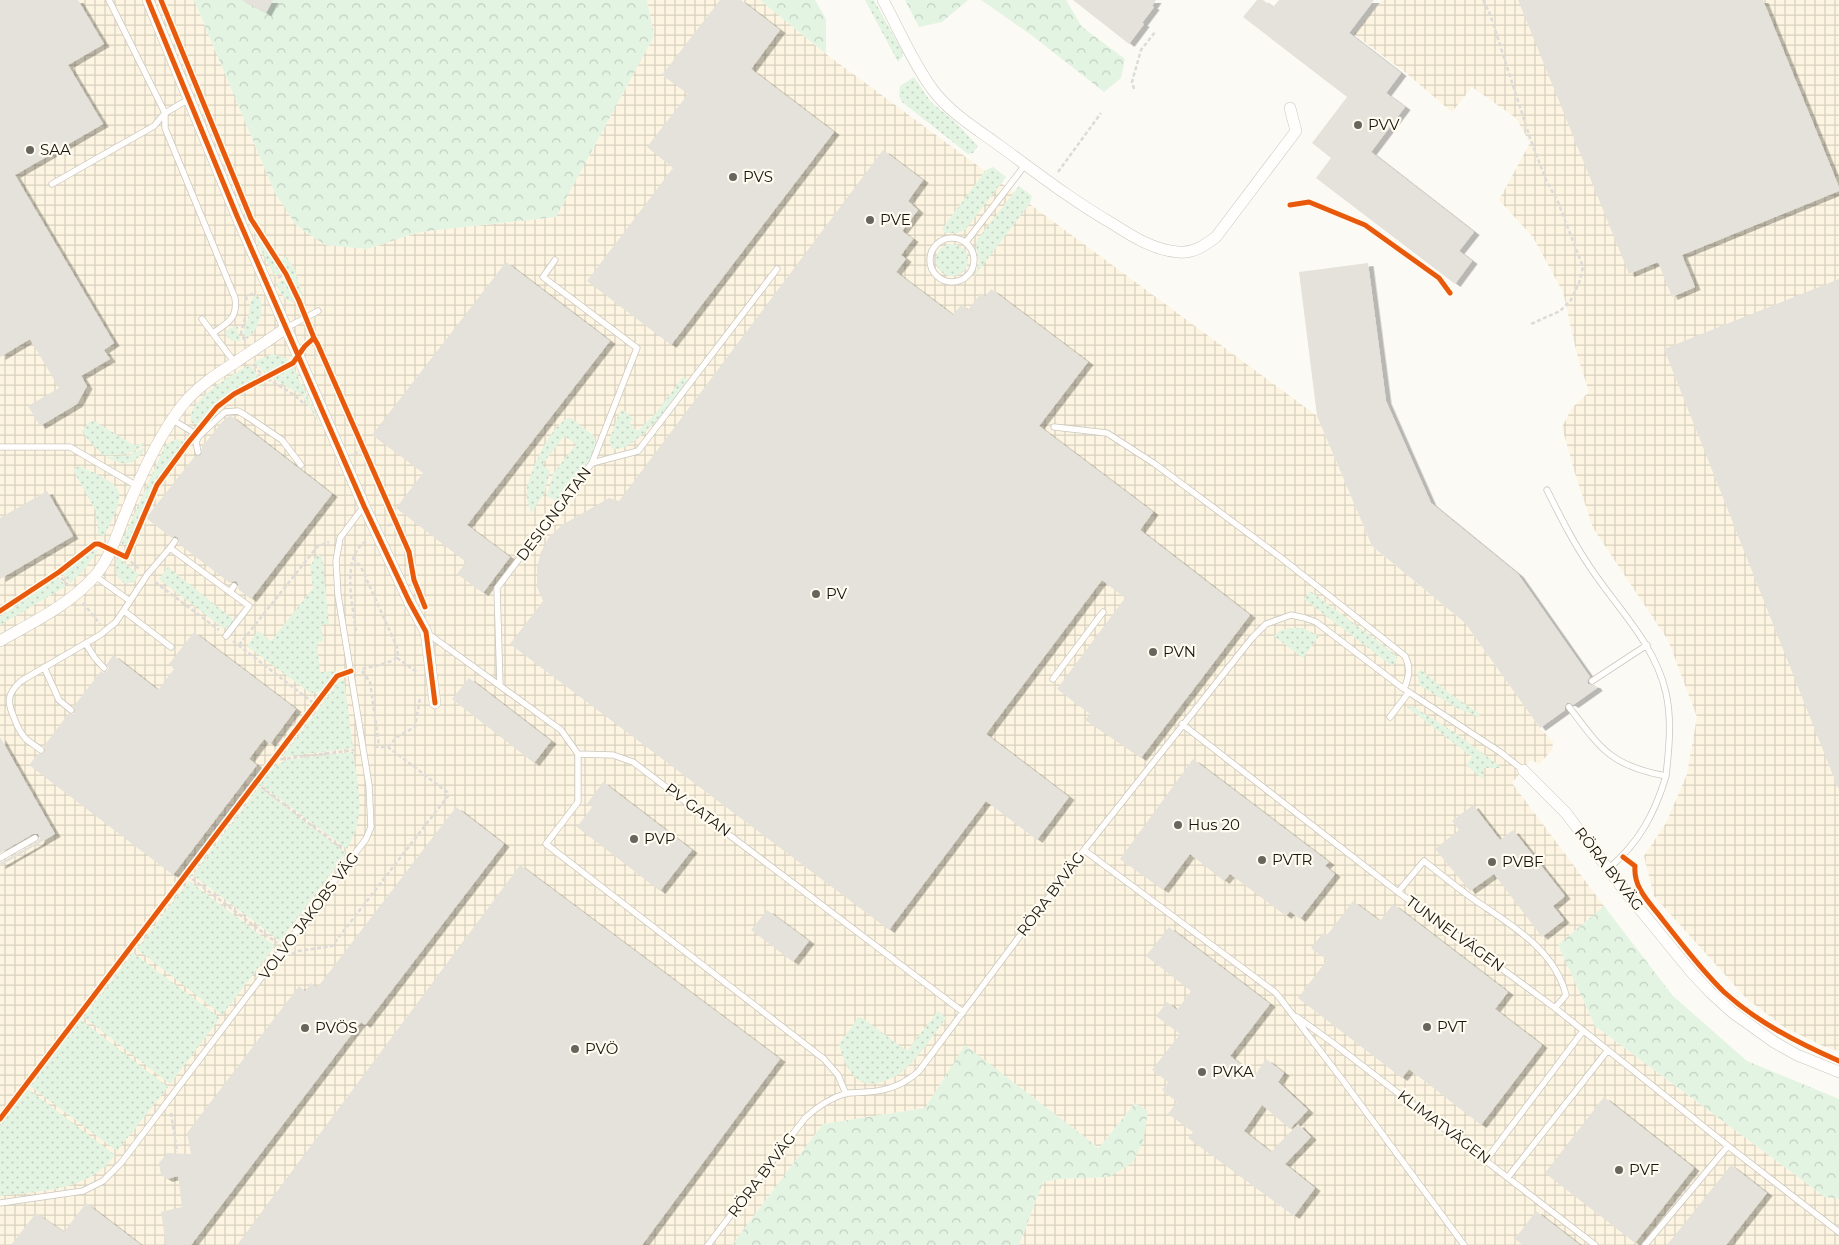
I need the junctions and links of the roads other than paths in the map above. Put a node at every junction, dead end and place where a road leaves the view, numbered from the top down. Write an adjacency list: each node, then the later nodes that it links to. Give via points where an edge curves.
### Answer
1 (109, 0): 6 (lane)
2 (148, 0): 4 (street)
3 (883, 0): 7 (street, via 933,90 950,108)
4 (189, 99): 6 (lane); 14 (street)
5 (1290, 108): 7 (street, via 1296,131 1216,237 1194,251 1180,253 1144,243 1050,184)
6 (165, 113): 8 (lane, via 154,126); 15 (lane, via 165,128 234,298 234,316)
7 (1026, 165): 9 (lane)
8 (52, 184)
9 (966, 242): 9 (lane, via 952,238 939,242 931,254 931,265 936,275 949,282 963,279 973,268 974,254)
10 (555, 260): 22 (lane, via 543,277 637,348)
11 (778, 269): 22 (lane, DESIGNGATAN, via 638,451)
12 (318, 312): 14 (lane)
13 (202, 319): 15 (lane)
14 (286, 328): 16 (street); 26 (street)
15 (214, 333): 16 (lane)
16 (235, 363): 17 (street, via 205,382)
17 (173, 420): 19 (lane); 24 (street)
18 (1054, 427): 46 (lane, via 1107,433 1155,464 1280,557 1405,656 1410,665)
19 (199, 436): 21 (lane, via 196,442); 23 (lane, via 226,412 238,411 282,440)
20 (0, 447): 24 (lane, via 70,447)
21 (198, 452)
22 (592, 463): 45 (lane, DESIGNGATAN, via 498,588)
23 (301, 464)
24 (137, 486): 29 (street, via 103,566)
25 (1547, 490): 39 (lane, via 1592,571)
26 (364, 506): 35 (street); 71 (lane, VOLVO JAKOBS VÄG, via 340,538 336,560 338,595 370,800 371,827 366,840 121,1163 103,1181 83,1191)
27 (175, 541): 28 (lane)
28 (170, 548): 31 (lane); 32 (lane)
29 (95, 576): 32 (lane); 37 (street, via 57,608)
30 (234, 586): 31 (lane)
31 (230, 592): 36 (lane, via 248,606)
32 (130, 601): 33 (lane)
33 (124, 611): 38 (lane, via 116,622); 40 (lane)
34 (1103, 612): 43 (lane)
35 (426, 632): 45 (lane); 47 (street)
36 (226, 636)
37 (0, 640)
38 (86, 644): 41 (lane); 42 (lane)
39 (1647, 645): 44 (lane); 55 (lane, via 1666,693 1669,746)
40 (171, 647)
41 (44, 668): 49 (lane, via 59,700); 52 (lane, via 13,688 8,705 25,738)
42 (104, 668)
43 (1053, 679)
44 (1592, 681)
45 (500, 685): 53 (lane, via 561,730)
46 (1406, 690): 50 (lane); 51 (lane, RÖRA BYVÄG, via 1316,622 1291,615 1266,624); 54 (lane, RÖRA BYVÄG)
47 (435, 703)
48 (1569, 707): 55 (lane, via 1617,761 1642,772)
49 (71, 710)
50 (1390, 717)
51 (1182, 724): 57 (lane, RÖRA BYVÄG); 60 (lane, TUNNELVÄGEN)
52 (41, 750)
53 (578, 754): 62 (lane, PV GATAN, via 613,755 633,762); 67 (lane, via 578,802 546,844 824,1059 838,1075)
54 (1523, 770): 59 (street, RÖRA BYVÄG, via 1556,801)
55 (1666, 776): 59 (lane, via 1651,818 1623,857)
56 (35, 838): 58 (lane)
57 (1084, 850): 62 (lane, RÖRA BYVÄG); 63 (lane, KLIMATVÄGEN, via 1276,993)
58 (0, 858)
59 (1609, 868): 66 (street, RÖRA BYVÄG, via 1693,974 1732,1012 1797,1055)
60 (1398, 892): 61 (lane, TUNNELVÄGEN); 61 (lane, via 1424,861 1545,953 1563,980 1566,995)
61 (1555, 1008): 64 (lane, TUNNELVÄGEN)
62 (963, 1012): 67 (lane, RÖRA BYVÄG, via 909,1080 895,1088)
63 (1290, 1012): 69 (lane, KLIMATVÄGEN); 74 (lane, KLIMATVÄGEN)
64 (1582, 1031): 65 (lane, TUNNELVÄGEN); 69 (lane)
65 (1608, 1050): 68 (lane, TUNNELVÄGEN); 70 (lane)
66 (1839, 1072)
67 (846, 1094): 73 (lane, RÖRA BYVÄG, via 828,1100 805,1118)
68 (1728, 1146): 72 (lane, TUNNELVÄGEN); 76 (lane)
69 (1486, 1160): 70 (lane, KLIMATVÄGEN)
70 (1508, 1177): 75 (lane, KLIMATVÄGEN)
71 (0, 1203)
72 (1839, 1232)
73 (708, 1245)
74 (1464, 1245)
75 (1595, 1245)
76 (1645, 1245)

